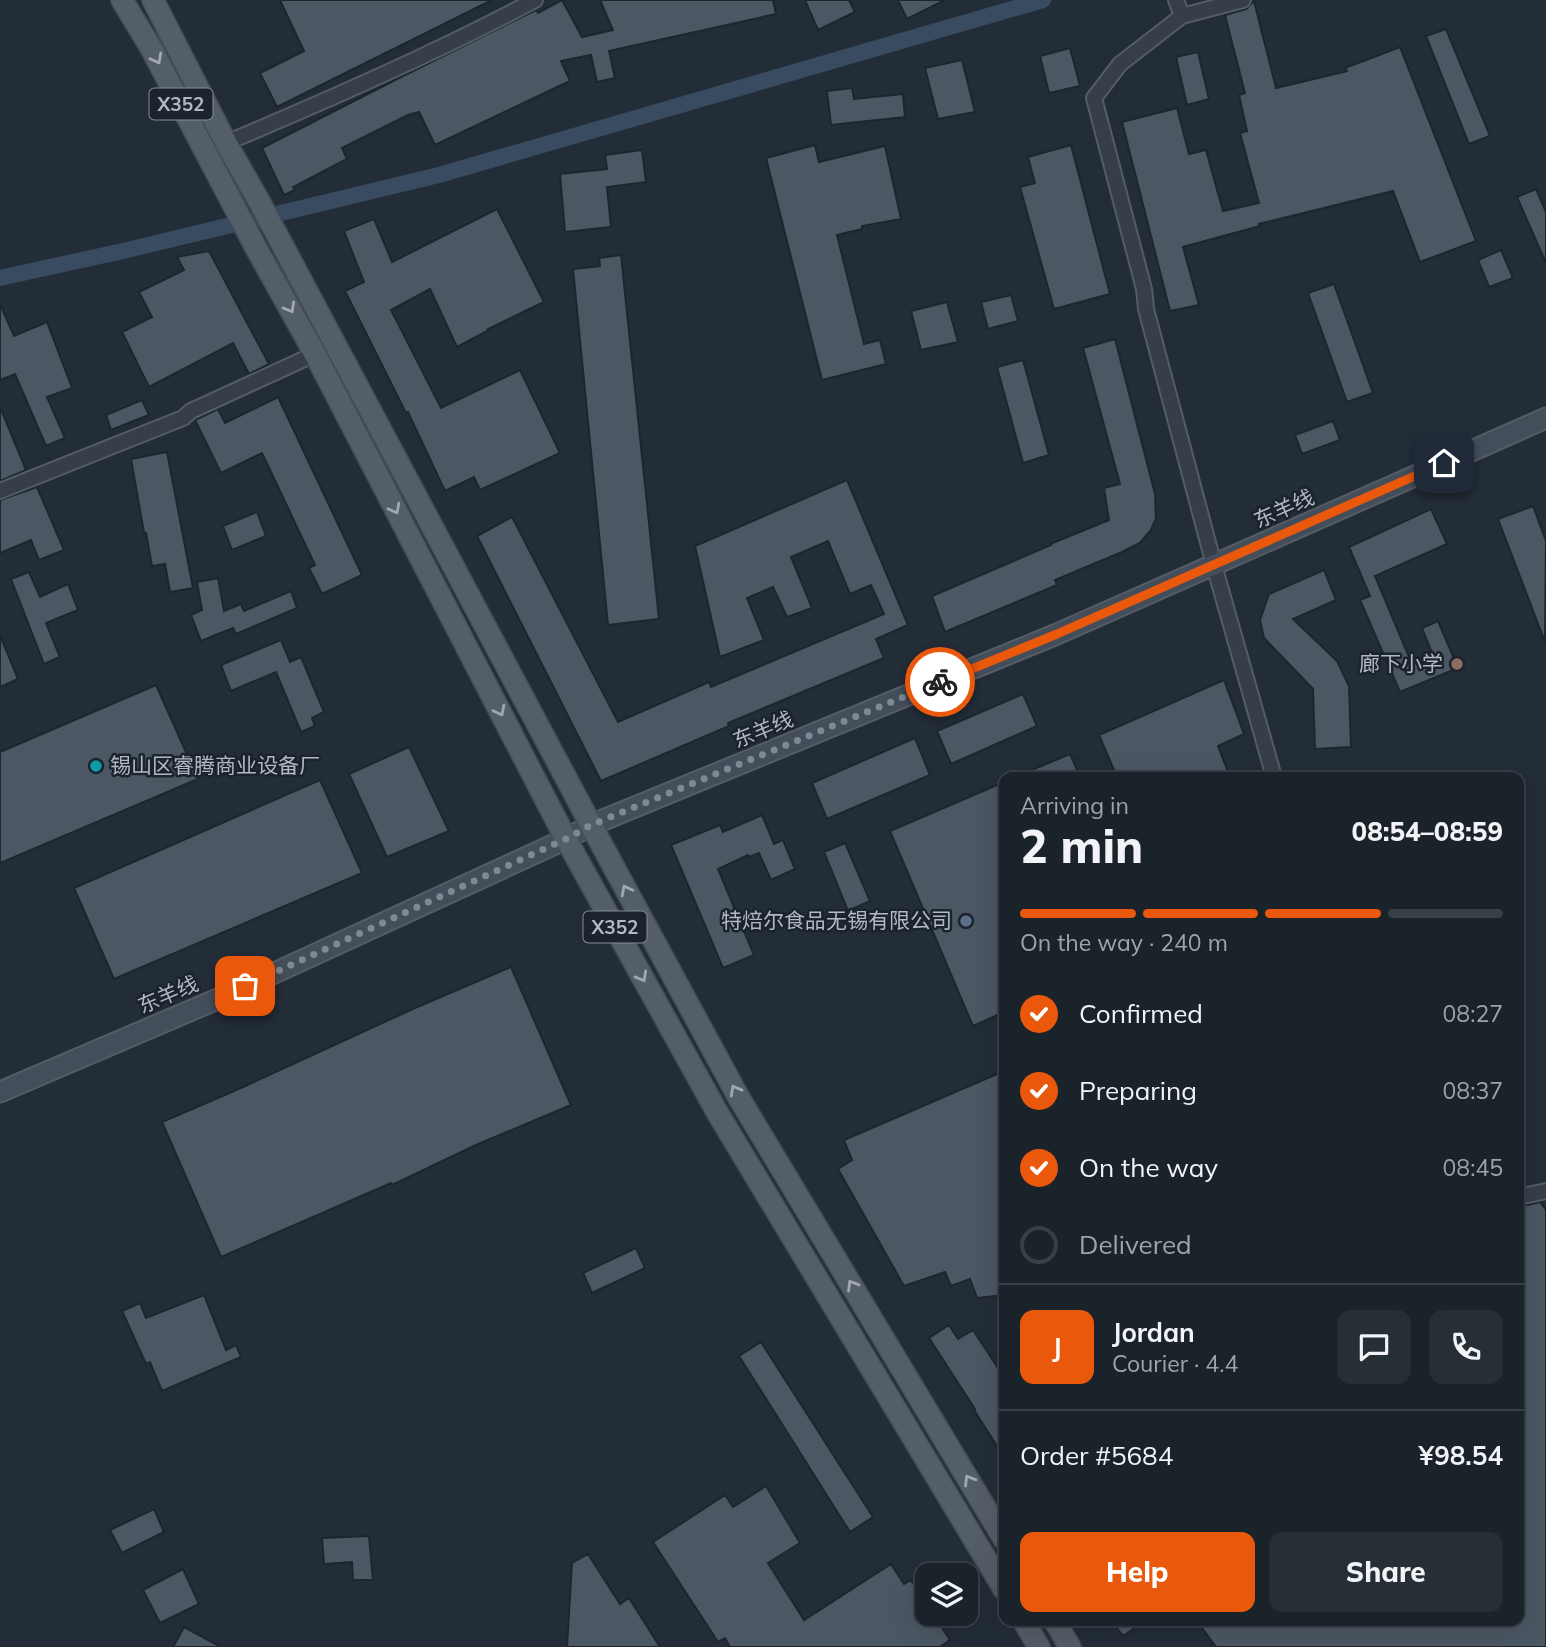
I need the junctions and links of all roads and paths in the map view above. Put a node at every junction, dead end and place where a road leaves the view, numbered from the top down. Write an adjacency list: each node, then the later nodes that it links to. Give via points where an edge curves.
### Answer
1 (122, 0): 8 (main road, X352, one-way to 8)
2 (153, 0): 7 (main road, X352)
3 (535, 0): 7 (street)
4 (1175, 0): 6 (street)
5 (1243, 0): 6 (street)
6 (1182, 16): 11 (street, via 1121,64 1094,98)
7 (226, 143): 13 (main road, X352)
8 (315, 354): 10 (street, via 183,418); 14 (main road, X352, one-way to 14)
9 (1546, 418): 11 (main road, 东羊线)
10 (0, 491)
11 (1214, 565): 12 (street); 13 (main road, 东羊线, via 1044,640)
12 (1273, 772)
13 (591, 825): 14 (main road, 东羊线); 18 (main road, X352, one-way to 13, via 739,1098)
14 (566, 839): 15 (main road, 东羊线, via 220,998); 19 (main road, X352, one-way to 19, via 717,1112)
15 (0, 1092)
16 (1546, 1191): 17 (street)
17 (1524, 1196)
18 (999, 1531)
19 (999, 1581)
20 (1027, 1626): 22 (main road)
21 (1058, 1626): 23 (main road)
22 (1039, 1647)
23 (1070, 1647)

